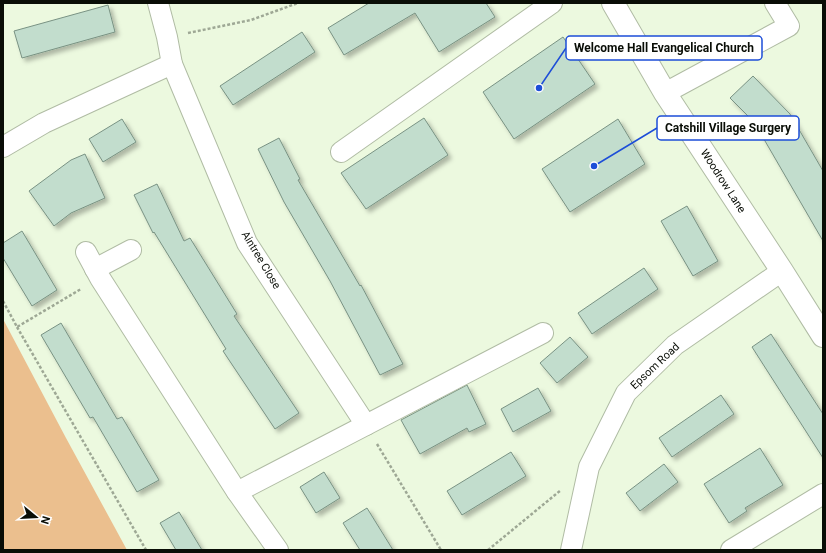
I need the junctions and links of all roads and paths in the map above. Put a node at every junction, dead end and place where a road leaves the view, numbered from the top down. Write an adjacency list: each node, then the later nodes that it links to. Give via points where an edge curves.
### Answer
1 (158, 3): 6 (street, Aintree Close)
2 (298, 3): 6 (path, via 251,20)
3 (552, 3): 10 (street)
4 (613, 3): 8 (street, Woodrow Lane)
5 (775, 3): 8 (street, via 789,26)
6 (167, 37): 7 (street, Aintree Close)
7 (172, 64): 9 (street, via 44,123); 19 (street, Aintree Close, via 247,243)
8 (665, 93): 13 (street, Woodrow Lane)
9 (3, 146)
10 (341, 152)
11 (131, 250): 14 (street)
12 (86, 252): 14 (street)
13 (782, 271): 18 (street, Woodrow Lane); 20 (street, Epsom Road, via 675,345 626,393)
14 (98, 273): 16 (path); 21 (street)
15 (3, 301): 16 (path)
16 (17, 327): 23 (path)
17 (543, 333): 19 (street)
18 (823, 336)
19 (366, 425): 21 (street); 25 (path)
20 (589, 467): 26 (path); 27 (street, Epsom Road)
21 (237, 492): 24 (street)
22 (823, 494): 28 (street)
23 (146, 550)
24 (278, 550)
25 (440, 550)
26 (488, 550)
27 (571, 550)
28 (731, 550)

